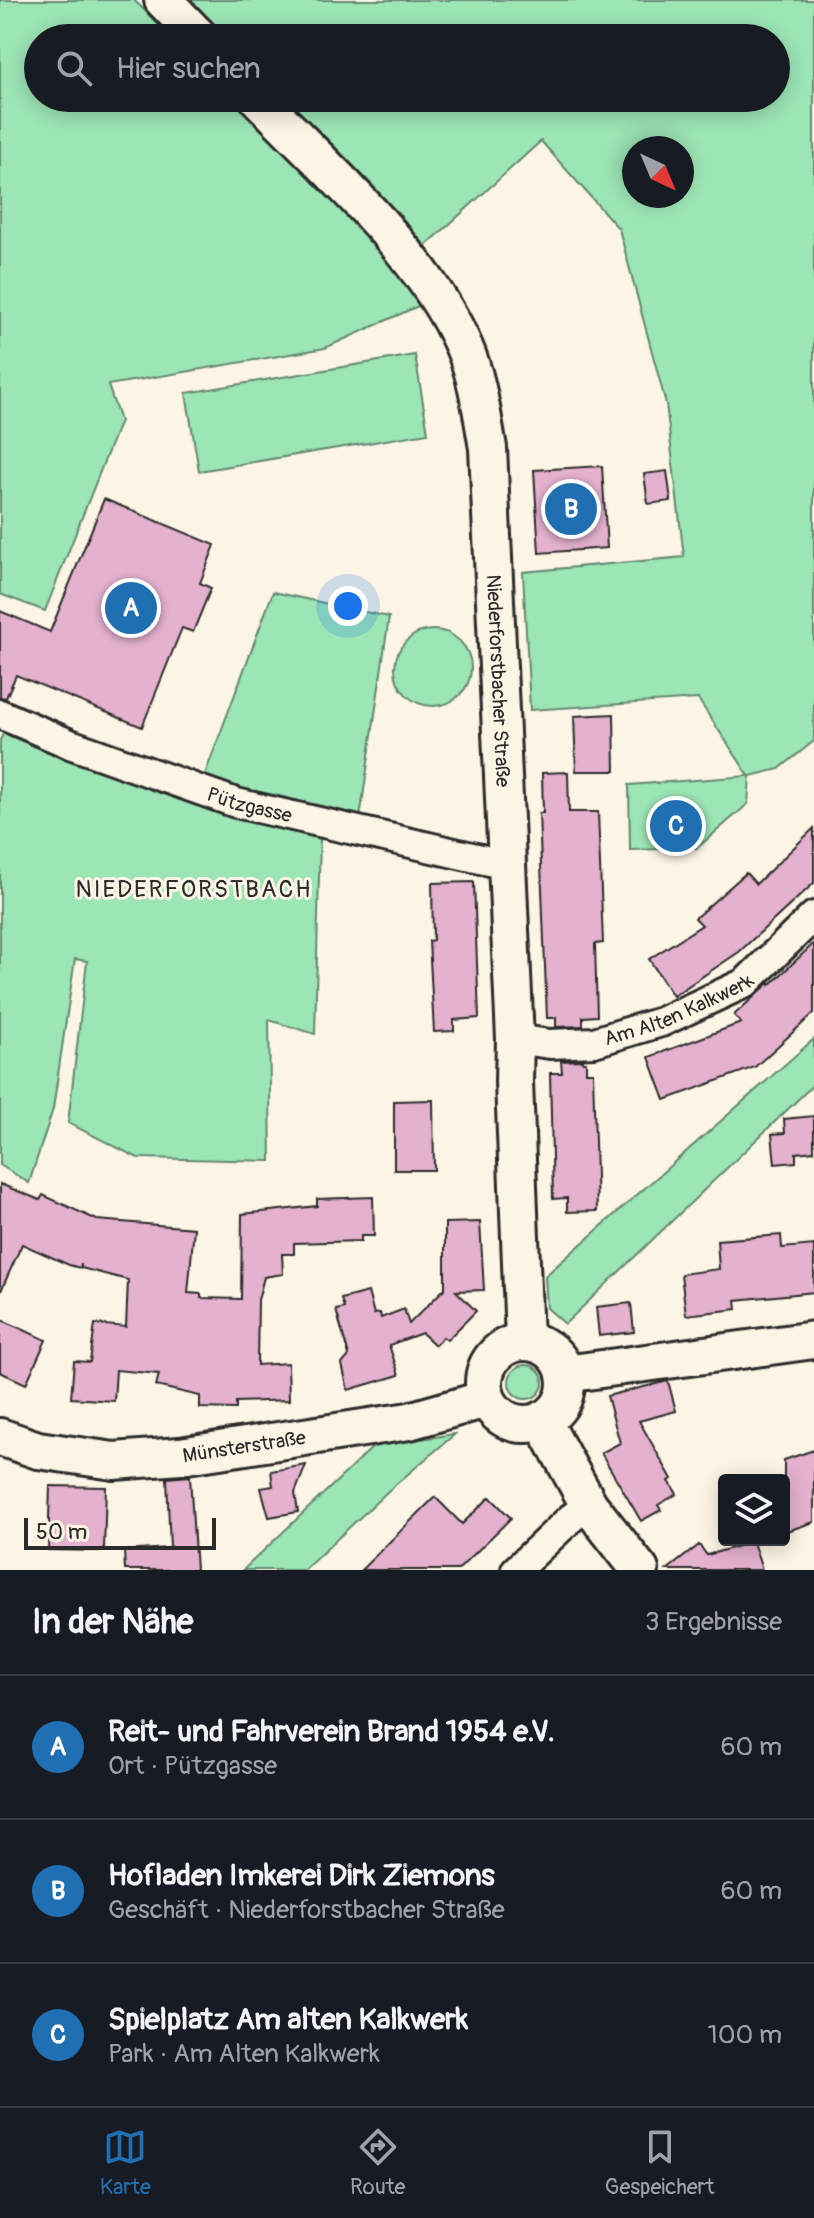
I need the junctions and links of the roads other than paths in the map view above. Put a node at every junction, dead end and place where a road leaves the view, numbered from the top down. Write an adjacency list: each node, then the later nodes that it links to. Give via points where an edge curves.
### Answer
1 (163, 0): 2 (street)
2 (186, 24)
3 (271, 112): 5 (street, Niederforstbacher Straße, via 412,260 465,348 488,448)
4 (0, 714): 5 (street, Pützgasse, via 236,803)
5 (507, 865): 7 (street, Niederforstbacher Straße)
6 (814, 916): 7 (street, Am Alten Kalkwerk, via 745,983 661,1022 594,1042)
7 (515, 1039): 9 (street, Niederforstbacher Straße)
8 (814, 1340): 10 (street)
9 (524, 1341): 10 (street, via 551,1350); 11 (street, via 506,1345 492,1358 483,1383)
10 (565, 1374): 12 (street, via 562,1401)
11 (486, 1399): 12 (street, via 509,1421); 13 (street, Münsterstraße, via 409,1421 167,1457 77,1457)
12 (542, 1420): 14 (street)
13 (0, 1437)
14 (589, 1505): 15 (street); 16 (street)
15 (516, 1570)
16 (640, 1570)

